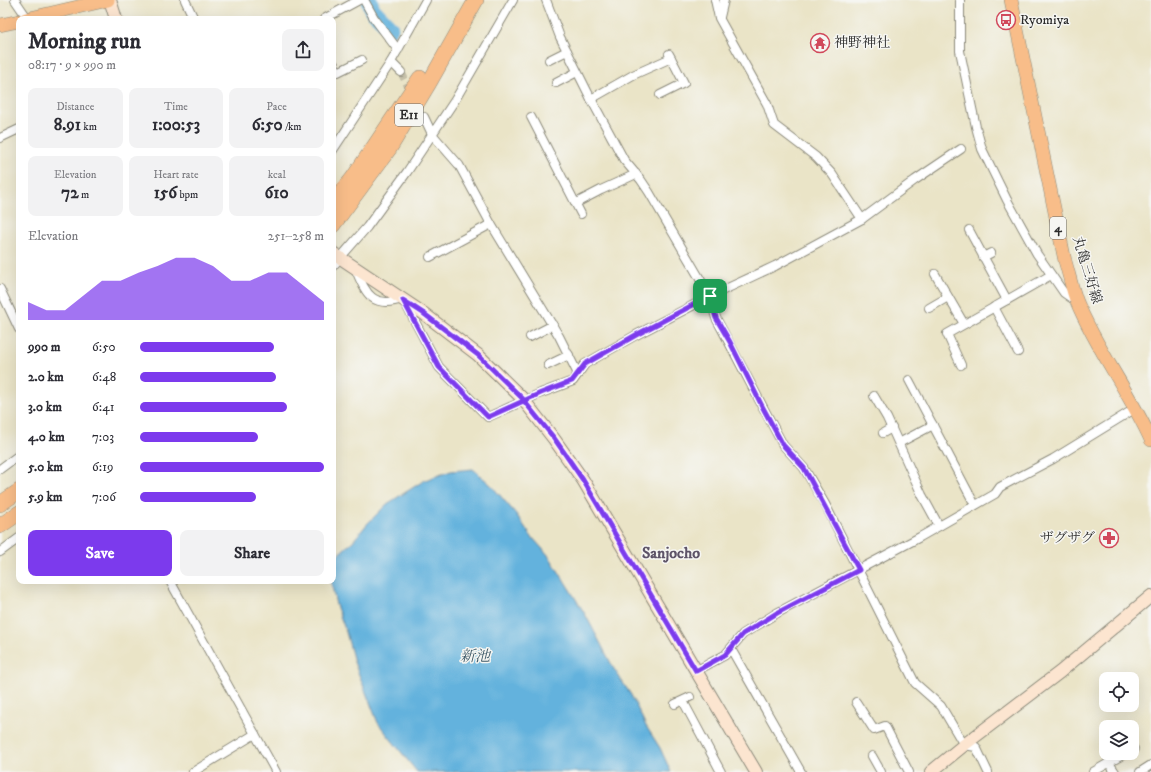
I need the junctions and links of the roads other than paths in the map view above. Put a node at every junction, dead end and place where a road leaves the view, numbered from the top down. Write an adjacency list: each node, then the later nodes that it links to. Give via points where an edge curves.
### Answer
1 (15, 0): 15 (street)
2 (109, 0): 16 (main road); 17 (street)
3 (185, 0): 18 (street)
4 (359, 0): 19 (street)
5 (364, 0): 23 (street)
6 (426, 0): 23 (street)
7 (465, 0): 42 (highway, E11, via 422,75)
8 (476, 0): 46 (highway, E11, via 389,149)
9 (513, 0): 37 (street, via 455,100)
10 (546, 0): 24 (street)
11 (715, 0): 20 (street)
12 (724, 0): 20 (street)
13 (960, 0): 56 (street, via 960,51 982,149 1007,200)
14 (1011, 0): 62 (main road, 丸亀三好線 / 4, via 1065,261)
15 (25, 16)
16 (40, 16)
17 (115, 16)
18 (193, 16)
19 (330, 16)
20 (719, 18): 45 (street, via 767,104 774,125 816,157 832,174)
21 (16, 22): 22 (main road)
22 (0, 25)
23 (398, 50): 27 (street)
24 (567, 51): 26 (street); 30 (street)
25 (362, 60): 28 (street, via 338,72)
26 (549, 60)
27 (390, 62): 29 (street); 39 (street)
28 (336, 68)
29 (401, 72)
30 (577, 72): 31 (street); 33 (street)
31 (556, 83)
32 (660, 95): 33 (street, via 684,83 670,56)
33 (591, 99): 41 (street, via 624,160)
34 (424, 117): 37 (street)
35 (531, 117): 43 (street)
36 (16, 130): 38 (street)
37 (432, 134): 47 (street, via 459,165); 52 (street, via 367,227)
38 (0, 138)
39 (336, 145)
40 (961, 149): 45 (street)
41 (636, 174): 43 (street); 58 (street)
42 (336, 199)
43 (576, 203): 44 (street)
44 (581, 214)
45 (862, 220): 58 (street, via 775,266)
46 (336, 221)
47 (491, 224): 50 (street); 67 (street)
48 (969, 230): 51 (street)
49 (991, 253): 51 (street)
50 (430, 257)
51 (983, 257): 61 (street)
52 (336, 258)
53 (336, 259): 54 (street)
54 (355, 267): 60 (street); 60 (street, via 364,289 373,300 383,303)
55 (936, 274): 59 (street)
56 (1051, 275): 61 (street); 62 (street, via 1064,293)
57 (0, 289): 65 (street)
58 (710, 296): 73 (street, via 585,364); 93 (street, via 716,318 783,445 804,468)
59 (948, 297): 64 (street); 66 (street)
60 (403, 300): 76 (street, via 478,355); 76 (street, via 439,367 488,417)
61 (1007, 300): 63 (street)
62 (1077, 302): 77 (main road, 丸亀三好線 / 4)
63 (994, 307): 66 (street); 69 (street)
64 (929, 308)
65 (16, 323)
66 (964, 324): 72 (street, via 947,334)
67 (553, 325): 68 (street); 70 (street)
68 (530, 337)
69 (1018, 352)
70 (569, 355): 71 (street); 73 (street)
71 (548, 365)
72 (961, 365)
73 (578, 374): 76 (street, via 572,381)
74 (909, 380): 78 (street)
75 (874, 396): 79 (street)
76 (524, 401): 97 (street, via 583,480)
77 (1136, 408): 81 (main road, 丸亀三好線 / 4); 87 (street, via 1053,459 1000,487 995,494)
78 (933, 426): 82 (street); 87 (street)
79 (892, 428): 80 (street); 82 (street)
80 (883, 433)
81 (1151, 440)
82 (899, 444): 90 (street)
83 (16, 457): 84 (street)
84 (0, 469)
85 (16, 493): 86 (highway)
86 (0, 504)
87 (975, 505): 90 (street)
88 (16, 515): 89 (highway)
89 (0, 526)
90 (939, 526): 93 (street)
91 (16, 540): 92 (street)
92 (0, 552)
93 (859, 570): 96 (street, via 777,613 743,634); 101 (street, via 880,617 915,683 941,706)
94 (172, 584): 100 (street)
95 (1151, 596): 101 (street, via 1060,672)
96 (731, 649): 97 (street); 110 (street)
97 (696, 671): 109 (street)
98 (683, 700): 108 (street)
99 (856, 702): 112 (street, via 874,730 885,726)
100 (255, 734): 106 (street); 107 (street)
101 (964, 745): 113 (street); 114 (street, via 976,747)
102 (872, 756): 111 (street)
103 (1114, 760): 104 (street)
104 (1109, 763): 115 (street); 116 (street)
105 (1151, 765): 117 (street)
106 (193, 772)
107 (276, 772)
108 (721, 772)
109 (756, 772)
110 (801, 772)
111 (881, 772)
112 (909, 772)
113 (931, 772)
114 (988, 772)
115 (1093, 772)
116 (1115, 772)
117 (1140, 772)

